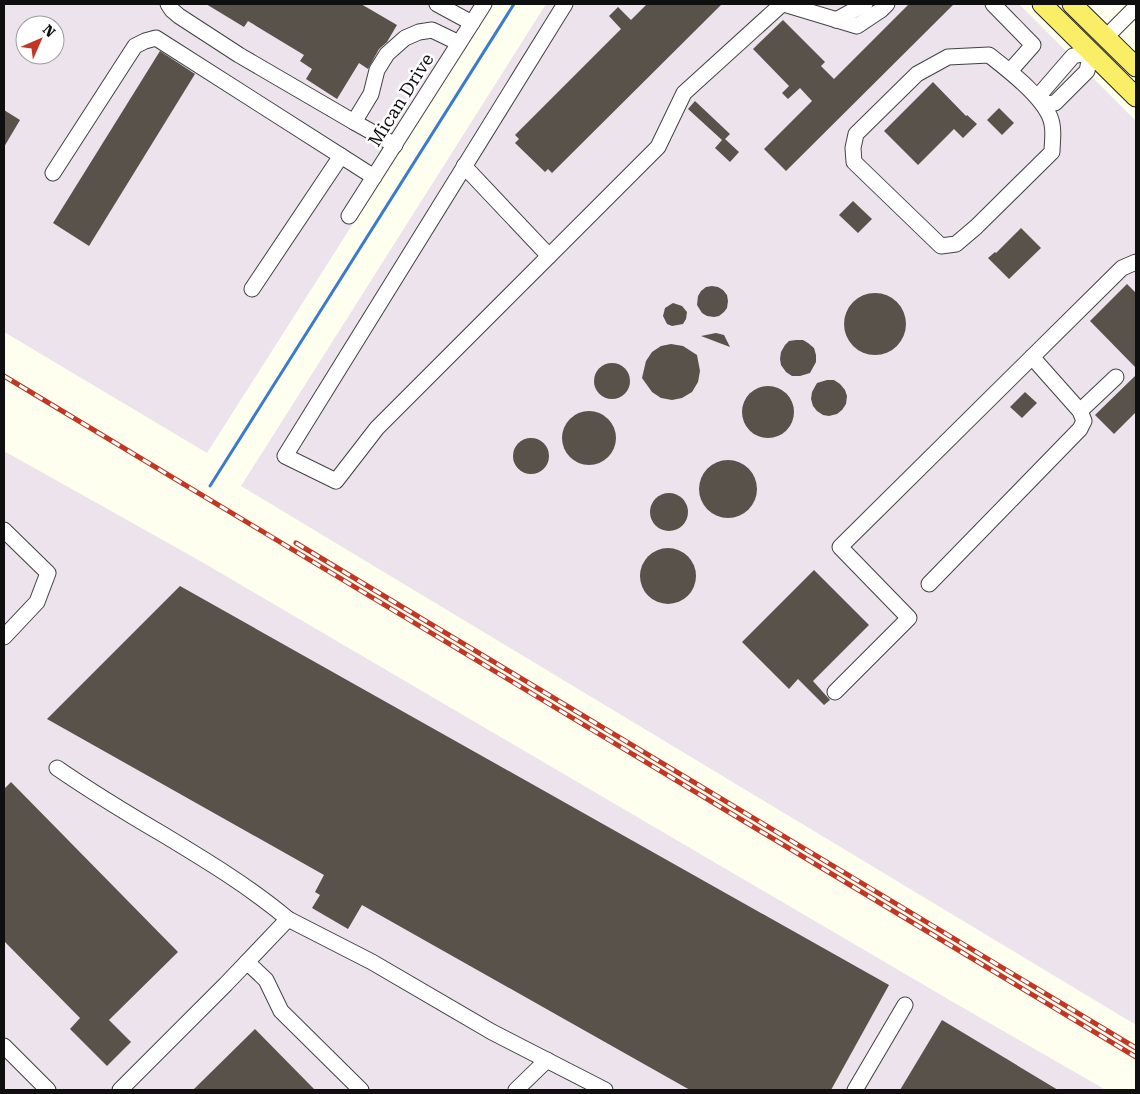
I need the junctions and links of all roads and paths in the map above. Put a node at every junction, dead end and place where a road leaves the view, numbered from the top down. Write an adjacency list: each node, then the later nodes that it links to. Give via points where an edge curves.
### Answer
1 (168, 4): 21 (street, via 179,16 239,55)
2 (484, 4): 13 (street, Mican Drive)
3 (565, 4): 24 (street)
4 (783, 4): 12 (street); 28 (street, via 684,93 658,147)
5 (865, 4): 12 (street)
6 (887, 4): 12 (street, via 857,26)
7 (993, 4): 18 (street, via 1033,45)
8 (1042, 4): 16 (main road)
9 (1072, 4): 14 (main road)
10 (442, 5): 13 (street)
11 (1136, 7): 14 (street)
12 (836, 20)
13 (472, 23): 15 (street, Mican Drive)
14 (1106, 37): 16 (main road); 17 (main road)
15 (459, 43): 21 (street, via 432,30 405,38 387,54 377,70 371,94); 22 (street, Mican Drive)
16 (1091, 52): 19 (main road); 20 (street, via 1073,56 1041,93)
17 (1135, 63)
18 (1010, 71): 20 (street); 20 (street, via 989,55 948,57 917,74 856,134 854,162 941,246 956,244 1052,152 1052,124)
19 (1136, 97)
20 (1043, 104)
21 (354, 122): 22 (street)
22 (395, 145): 26 (street, Mican Drive)
23 (342, 156): 25 (street, via 156,38 135,46); 26 (street); 30 (street)
24 (464, 166): 28 (street); 28 (street, via 285,456 336,481 377,428)
25 (53, 173)
26 (374, 176): 27 (street, Mican Drive)
27 (349, 216)
28 (549, 256)
29 (1136, 262): 31 (street, via 1122,268)
30 (252, 289)
31 (1032, 357): 33 (street); 37 (street, via 840,547 909,618)
32 (1116, 377): 33 (street)
33 (1080, 411): 35 (street, via 1084,421 1080,429)
34 (4, 530): 36 (street, via 48,573 37,602)
35 (929, 584)
36 (4, 637)
37 (835, 692)
38 (57, 768): 39 (street, via 216,867)
39 (288, 919): 40 (street); 43 (street)
40 (247, 962): 45 (street); 46 (street, via 266,980 280,1011)
41 (905, 1005): 49 (street)
42 (4, 1046): 44 (street)
43 (547, 1060): 47 (street); 48 (street)
44 (48, 1090)
45 (120, 1090)
46 (361, 1090)
47 (516, 1090)
48 (605, 1090)
49 (855, 1090)

